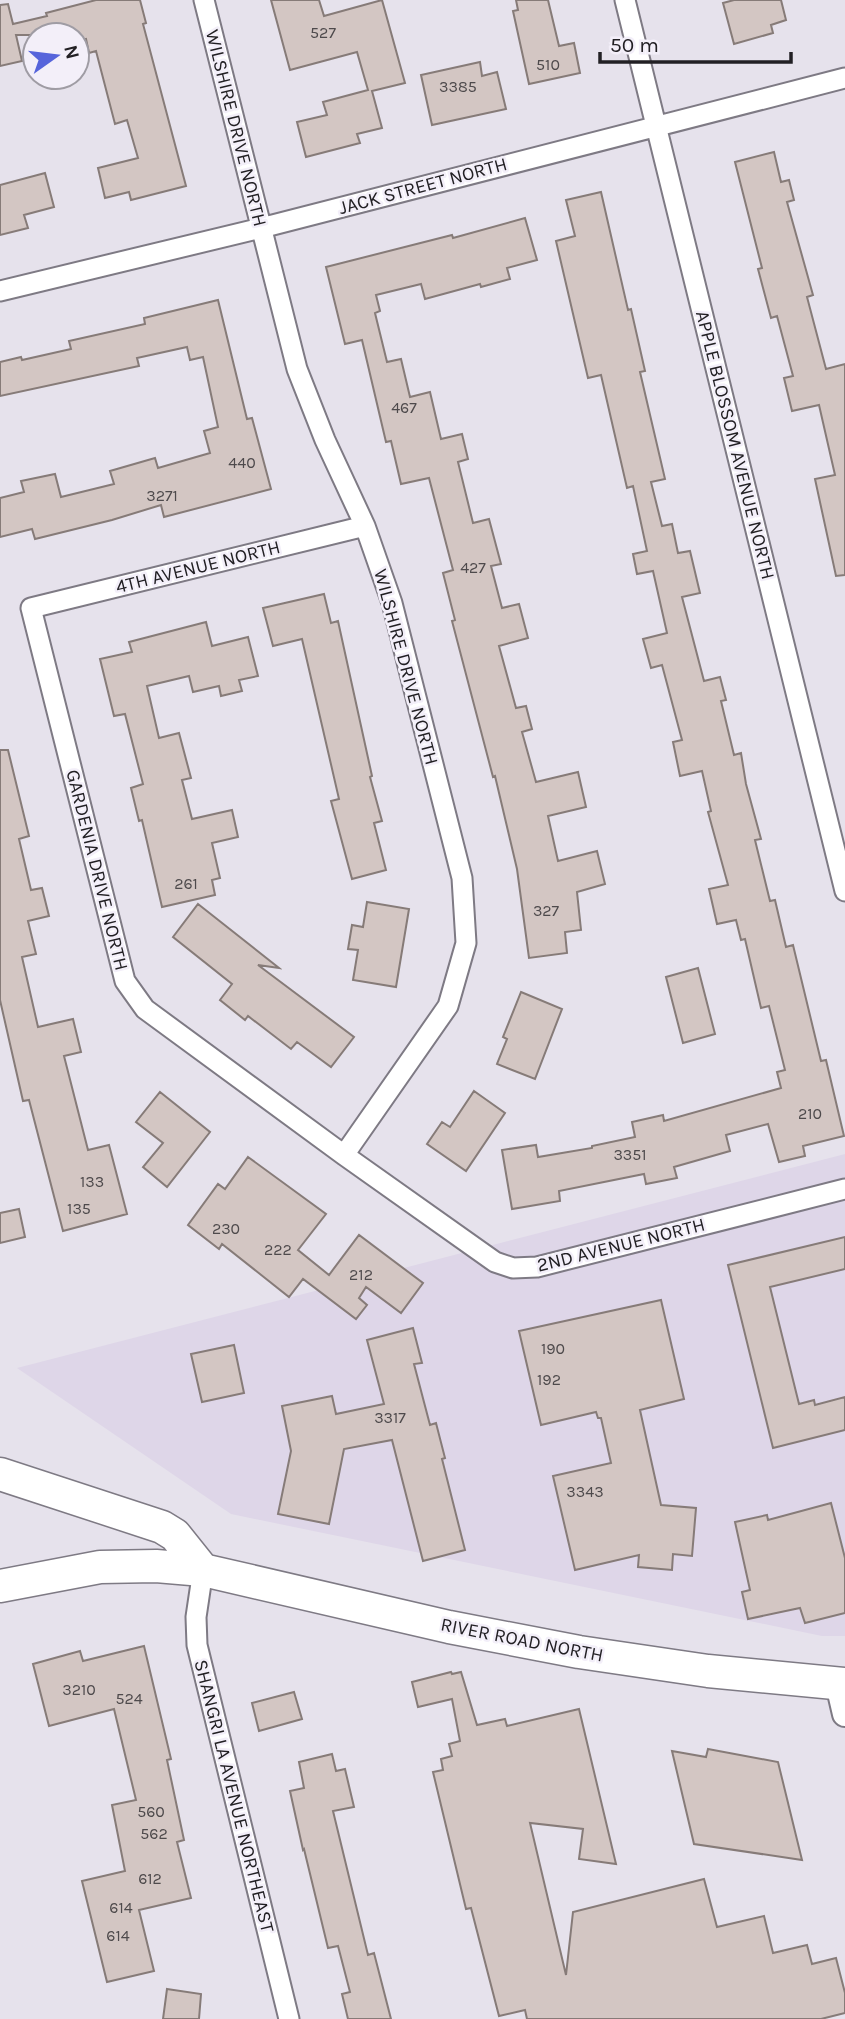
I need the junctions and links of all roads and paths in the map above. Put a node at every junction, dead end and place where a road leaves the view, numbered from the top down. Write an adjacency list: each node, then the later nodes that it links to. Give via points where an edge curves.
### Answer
1 (204, 0): 5 (street, WILSHIRE DRIVE NORTH)
2 (625, 0): 4 (street, APPLE BLOSSOM AVENUE NORTH)
3 (845, 78): 4 (street, JACK STREET NORTH)
4 (656, 126): 5 (street, JACK STREET NORTH); 9 (street, APPLE BLOSSOM AVENUE NORTH)
5 (261, 228): 6 (street, JACK STREET NORTH); 7 (street, WILSHIRE DRIVE NORTH, via 297,369)
6 (0, 291)
7 (365, 526): 8 (street, 4TH AVENUE NORTH); 10 (street, WILSHIRE DRIVE NORTH, via 392,603 462,878 466,943 449,1006)
8 (32, 608): 10 (street, GARDENIA DRIVE NORTH, via 125,981 145,1009)
9 (845, 891)
10 (344, 1155): 11 (street, 2ND AVENUE NORTH, via 495,1262 513,1268 537,1267)
11 (845, 1189)
12 (0, 1474): 13 (main road, via 162,1527 175,1535)
13 (203, 1570): 14 (main road, RIVER ROAD NORTH, via 113,1566); 15 (main road, RIVER ROAD NORTH, via 449,1627); 16 (street, SHANGRI LA AVENUE NORTHEAST, via 196,1618 199,1657)
14 (0, 1586)
15 (843, 1694)
16 (289, 2019)

